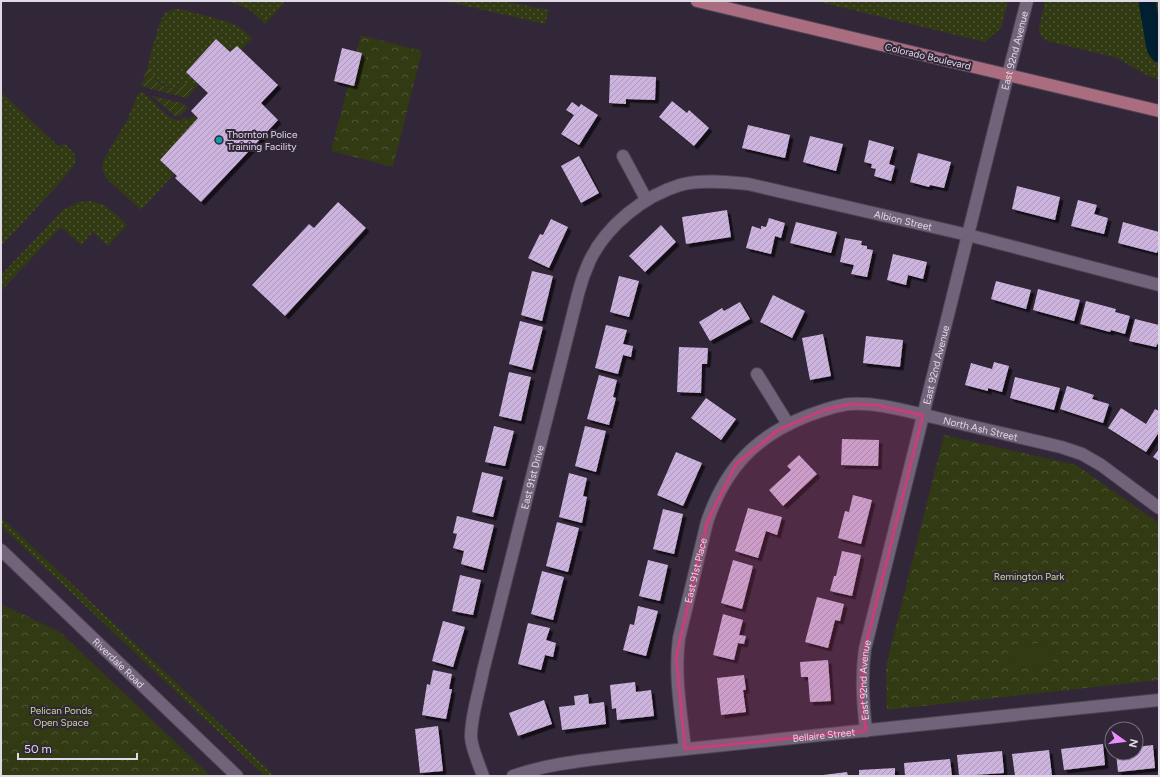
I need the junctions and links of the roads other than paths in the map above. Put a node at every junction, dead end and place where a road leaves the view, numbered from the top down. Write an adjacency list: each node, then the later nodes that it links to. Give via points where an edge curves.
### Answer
1 (697, 1): 3 (main road, Colorado Boulevard)
2 (1027, 1): 3 (street, East 92nd Avenue)
3 (1008, 75): 4 (main road, Colorado Boulevard); 7 (street, East 92nd Avenue)
4 (1159, 111)
5 (623, 156): 6 (street)
6 (646, 199): 7 (street, Albion Street, via 681,184 748,184); 18 (street, East 91st Drive, via 598,246 583,275 473,717 471,737)
7 (968, 235): 8 (street, Albion Street); 10 (street, East 92nd Avenue)
8 (1159, 285)
9 (757, 374): 11 (street)
10 (923, 415): 11 (street, North Ash Street, via 876,405 850,404 823,410); 12 (street, North Ash Street, via 1082,454); 15 (street, East 92nd Avenue, via 865,650 862,696)
11 (788, 424): 16 (street, East 91st Place, via 762,441 736,464 712,507 707,522 676,657)
12 (1159, 508)
13 (1, 550): 17 (street, Riverdale Road)
14 (1159, 700): 15 (street, Bellaire Street)
15 (866, 731): 16 (street, Bellaire Street)
16 (685, 749): 19 (street, Bellaire Street, via 550,766)
17 (237, 776)
18 (483, 776)
19 (513, 776)

